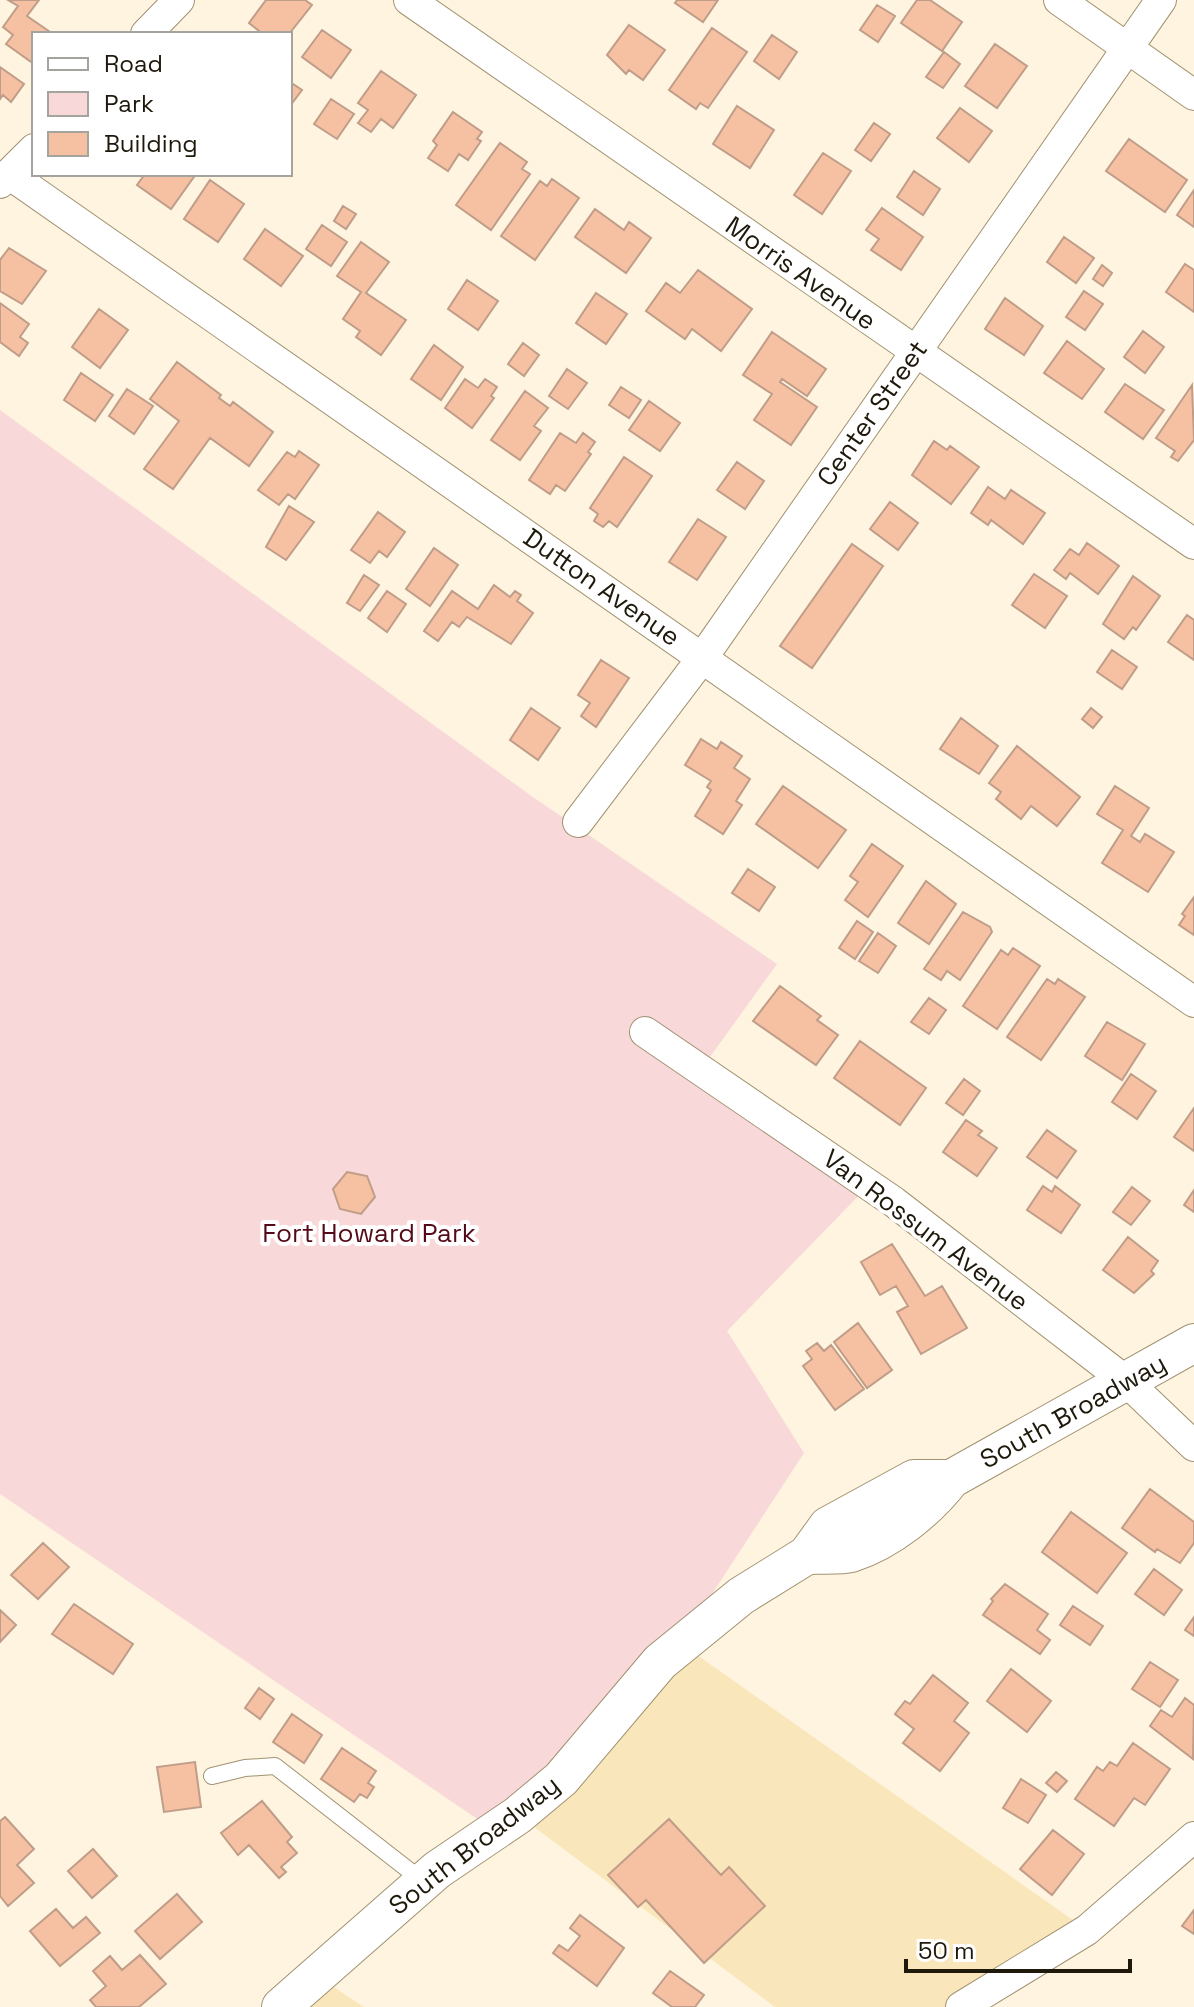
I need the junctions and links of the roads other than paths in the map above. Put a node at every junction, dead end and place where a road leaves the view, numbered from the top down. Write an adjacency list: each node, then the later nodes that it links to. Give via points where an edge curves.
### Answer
1 (179, 0): 5 (street)
2 (409, 0): 10 (street, Morris Avenue)
3 (1059, 0): 6 (street)
4 (1161, 0): 6 (street, Center Street)
5 (148, 32)
6 (1128, 48): 7 (street); 10 (street, Center Street)
7 (1194, 95)
8 (32, 151): 9 (street)
9 (4, 179): 12 (street, Dutton Avenue)
10 (914, 352): 11 (street, Morris Avenue); 12 (street, Center Street)
11 (1194, 544)
12 (703, 657): 13 (street, Center Street); 14 (street, Dutton Avenue)
13 (578, 822)
14 (1194, 1002)
15 (645, 1032): 17 (street, Van Rossum Avenue, via 894,1202)
16 (1194, 1343): 17 (street, South Broadway)
17 (1127, 1382): 18 (street, Van Rossum Avenue); 21 (street, South Broadway, via 951,1479 914,1479 828,1526 807,1555 680,1643 561,1779)
18 (1194, 1446)
19 (212, 1776): 21 (lane, via 275,1766)
20 (1194, 1837): 23 (street, via 1087,1930)
21 (424, 1882): 22 (street, South Broadway)
22 (281, 2007)
23 (961, 2007)

